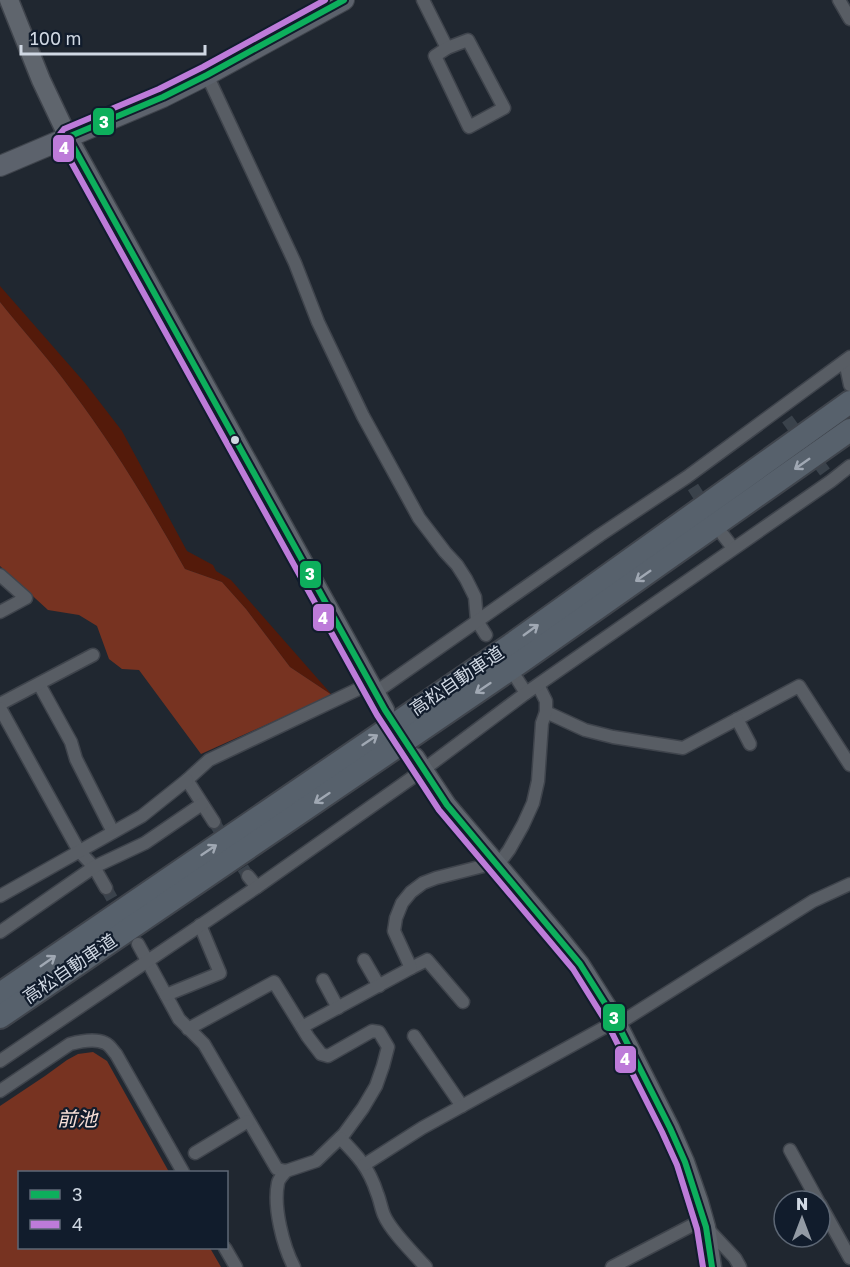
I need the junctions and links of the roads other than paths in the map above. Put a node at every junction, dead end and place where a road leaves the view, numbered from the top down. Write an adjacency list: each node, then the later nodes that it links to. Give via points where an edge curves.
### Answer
1 (9, 0): 8 (main road, via 40,80)
2 (344, 0): 7 (main road)
3 (423, 0): 6 (street)
4 (839, 0): 5 (street)
5 (850, 19)
6 (447, 48): 6 (street, via 435,56 469,127 504,108 468,40)
7 (207, 75): 8 (main road); 19 (street, via 363,416 419,518 466,579 475,597)
8 (68, 137): 9 (main road); 25 (main road)
9 (0, 166)
10 (848, 359): 11 (street); 19 (street, via 784,414 690,482 600,535)
11 (850, 385)
12 (850, 402): 54 (highway, 高松自動車道, one-way to 12, via 511,645)
13 (850, 430): 58 (highway, 高松自動車道, one-way to 58, via 525,659)
14 (850, 466): 16 (street, via 828,476)
15 (723, 535): 16 (street)
16 (733, 549): 24 (street)
17 (0, 574): 18 (street, via 26,598)
18 (0, 612)
19 (477, 621): 20 (street); 25 (street)
20 (486, 635)
21 (93, 655): 23 (street)
22 (517, 679): 26 (street)
23 (39, 684): 27 (street); 37 (street)
24 (538, 685): 26 (street); 29 (street, via 546,701)
25 (374, 687): 28 (main road); 34 (street, via 209,760)
26 (526, 693): 32 (street)
27 (0, 706): 38 (street)
28 (386, 710)
29 (546, 712): 30 (street, via 585,730 683,748); 39 (street, via 533,803 509,850)
30 (737, 719): 31 (street); 33 (street, via 799,686)
31 (750, 744)
32 (419, 763): 39 (main road, via 447,806); 43 (street)
33 (850, 765)
34 (187, 780): 35 (street); 37 (street, via 142,816)
35 (202, 804): 36 (street); 40 (street, via 145,843)
36 (214, 822)
37 (113, 832): 38 (street)
38 (79, 851): 40 (street); 45 (street)
39 (495, 863): 51 (street, via 423,883 402,903 394,931); 59 (main road, via 580,964)
40 (94, 867): 44 (street); 47 (street)
41 (248, 876): 43 (street)
42 (850, 884): 59 (street, via 813,901)
43 (257, 887): 46 (street)
44 (106, 888)
45 (0, 896)
46 (200, 925): 50 (street); 55 (street, via 220,973)
47 (0, 932)
48 (138, 944): 50 (street)
49 (364, 960): 53 (street)
50 (148, 961): 55 (street); 63 (street)
51 (411, 968): 53 (street); 56 (street, via 427,960)
52 (323, 980): 57 (street)
53 (378, 986): 57 (street)
54 (0, 994)
55 (166, 995): 61 (street)
56 (463, 1002)
57 (338, 1008): 60 (street)
58 (0, 1017)
59 (617, 1022): 65 (street); 74 (main road, via 670,1128)
60 (302, 1027): 61 (street, via 274,982); 67 (street, via 321,1054 328,1056 372,1031 379,1032 387,1047 376,1086)
61 (188, 1029): 66 (street, via 204,1044)
62 (414, 1036): 65 (street)
63 (0, 1061)
64 (0, 1091): 71 (street, via 70,1044 107,1044)
65 (462, 1106): 70 (street)
66 (248, 1121): 69 (street); 72 (street, via 277,1169)
67 (340, 1138): 70 (street); 72 (street, via 316,1161)
68 (790, 1150): 73 (street)
69 (195, 1153)
70 (364, 1165): 80 (street, via 388,1224)
71 (182, 1171)
72 (286, 1171): 79 (street, via 279,1180 277,1198 282,1236)
73 (812, 1189)
74 (705, 1223): 81 (street); 82 (main road); 83 (street)
75 (832, 1224): 77 (street)
76 (226, 1249): 78 (street)
77 (849, 1253)
78 (236, 1267)
79 (294, 1267)
80 (426, 1267)
81 (612, 1267)
82 (712, 1267)
83 (740, 1267)

